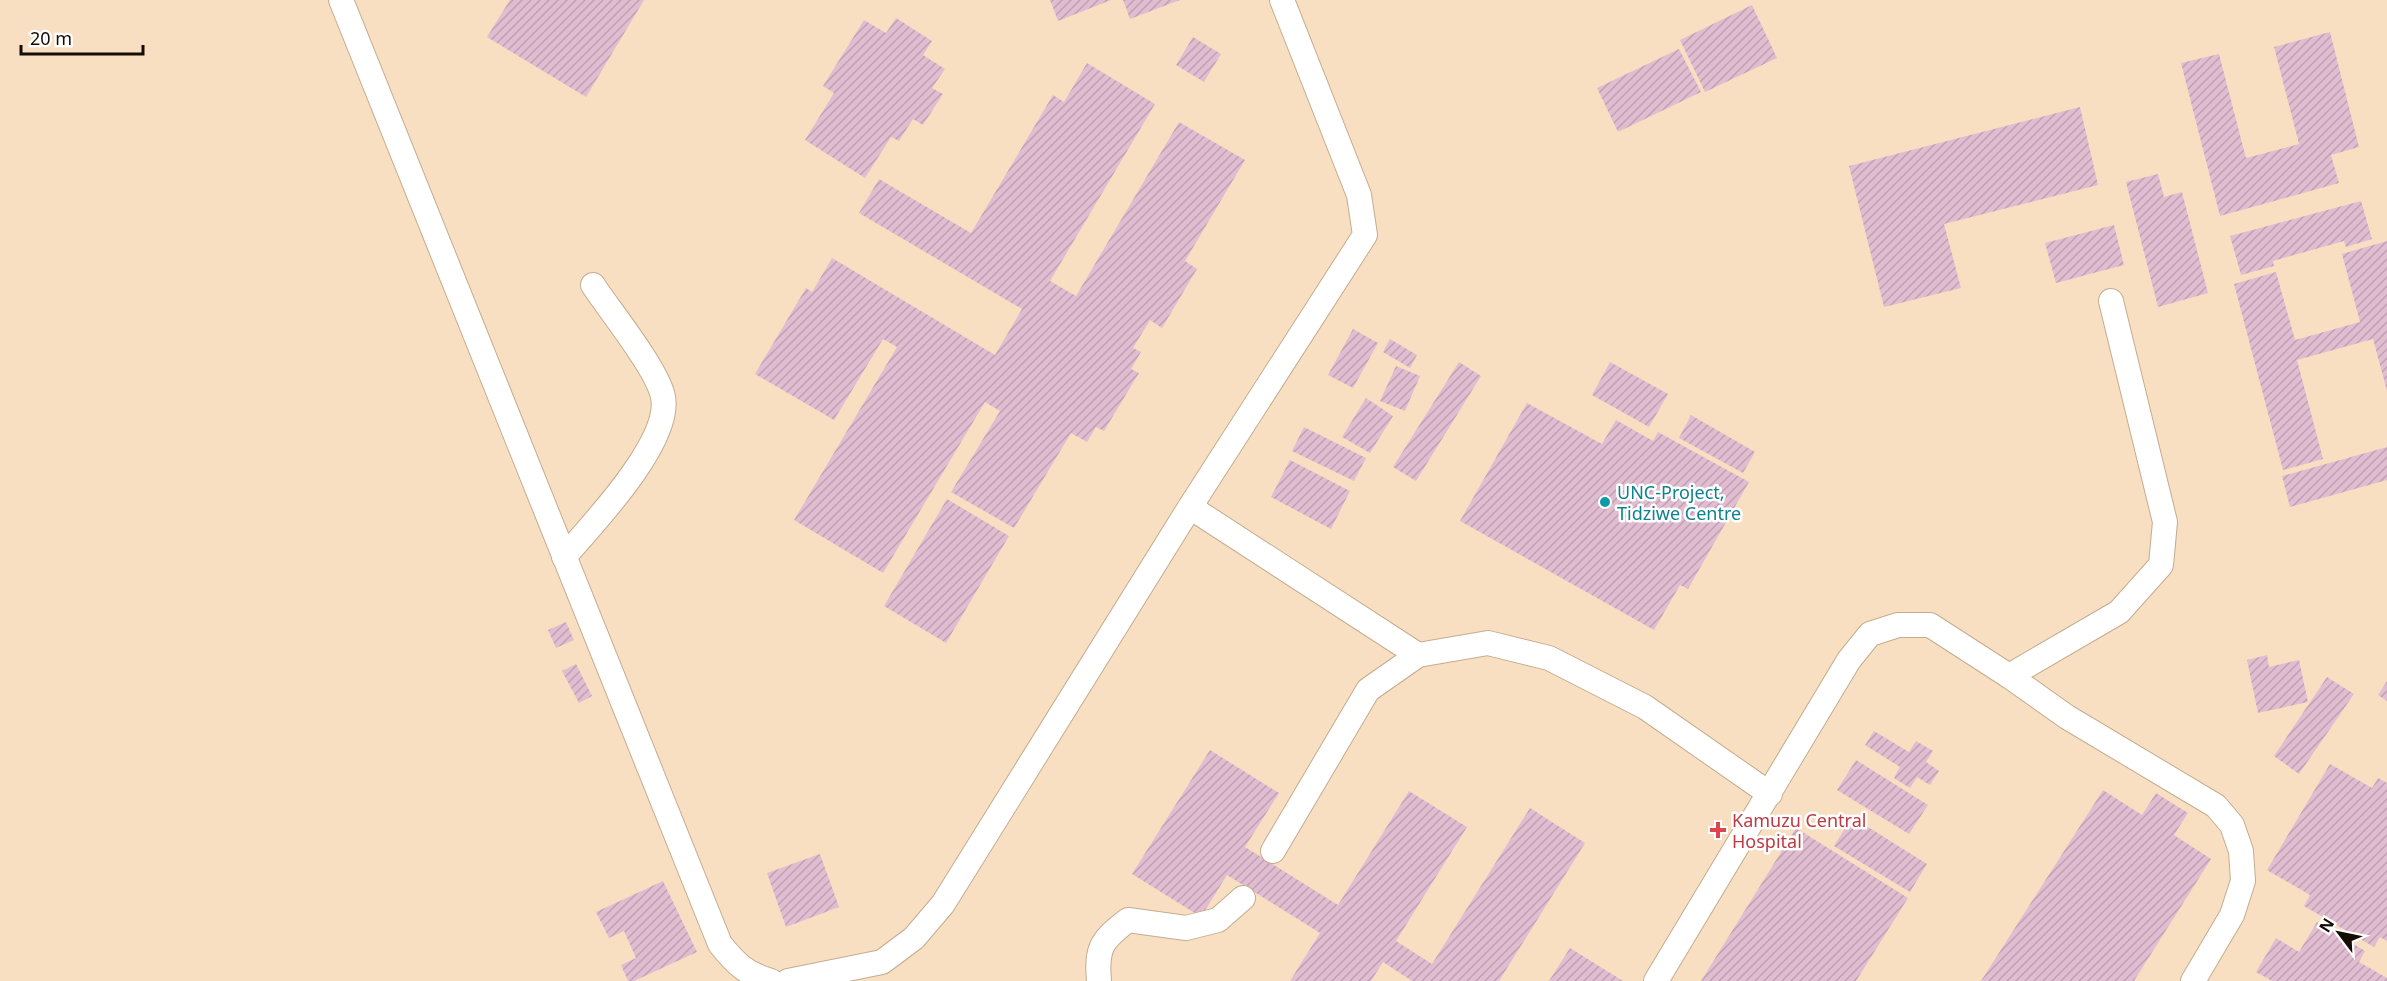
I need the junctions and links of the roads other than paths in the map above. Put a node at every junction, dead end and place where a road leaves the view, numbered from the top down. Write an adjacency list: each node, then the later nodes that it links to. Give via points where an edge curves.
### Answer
1 (341, 0): 6 (lane)
2 (1282, 0): 5 (lane, via 1359,195 1365,235)
3 (592, 285): 6 (lane, via 653,373 664,398 661,425 622,492)
4 (2111, 301): 8 (lane, via 2165,522 2161,565 2119,612)
5 (1190, 507): 7 (lane); 13 (lane, via 936,913 914,938 882,962)
6 (564, 557): 12 (lane, via 720,944 736,964)
7 (1418, 656): 9 (lane, via 1488,643 1549,658 1645,707); 10 (lane, via 1368,690)
8 (2009, 676): 9 (lane, via 1930,625 1898,625 1870,634 1850,660); 16 (lane, via 2067,717 2216,806 2232,825 2241,851 2244,881 2232,915)
9 (1770, 794): 15 (lane)
10 (1273, 851)
11 (1243, 898): 14 (lane, via 1218,920 1186,928 1128,920 1106,937 1098,962)
12 (771, 981)
13 (788, 981)
14 (1100, 981)
15 (1656, 981)
16 (2193, 981)

